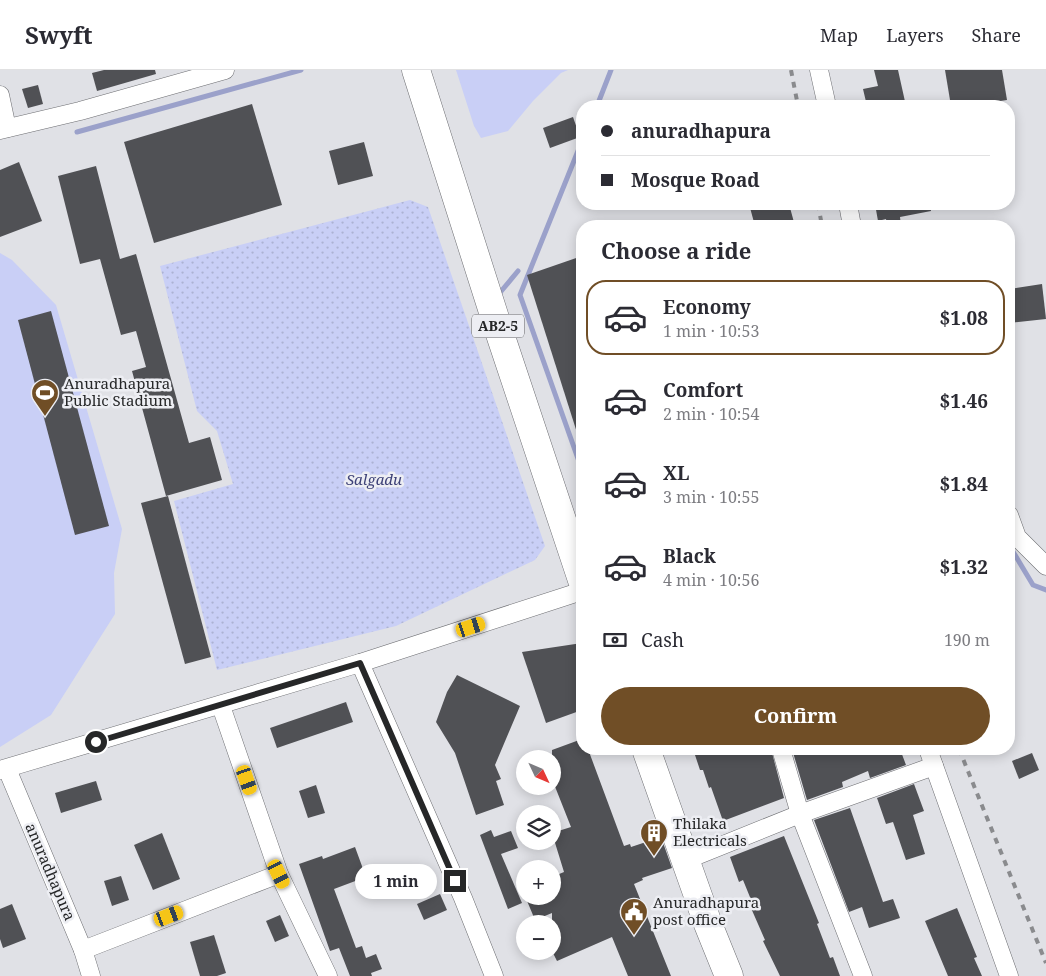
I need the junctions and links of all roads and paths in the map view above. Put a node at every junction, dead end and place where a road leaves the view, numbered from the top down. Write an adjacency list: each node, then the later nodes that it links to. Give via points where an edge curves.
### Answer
1 (225, 70): 6 (street)
2 (416, 70): 8 (main road, AB2-5)
3 (819, 70): 5 (street)
4 (0, 95): 6 (street)
5 (826, 100)
6 (4, 129)
7 (1015, 532): 9 (street)
8 (576, 562)
9 (1046, 566)
10 (576, 593): 11 (street, anuradhapura)
11 (360, 663): 12 (street, anuradhapura); 24 (street)
12 (221, 706): 17 (street, anuradhapura); 20 (street)
13 (648, 755): 19 (main road)
14 (783, 755): 18 (street)
15 (930, 755): 16 (street)
16 (934, 766): 18 (street); 27 (street)
17 (3, 770): 21 (street, anuradhapura)
18 (800, 814): 19 (street); 26 (street)
19 (686, 860): 25 (main road)
20 (279, 874): 21 (street); 23 (street)
21 (82, 950): 22 (street, anuradhapura)
22 (91, 976)
23 (328, 976)
24 (494, 976)
25 (729, 976)
26 (863, 976)
27 (1009, 976)

